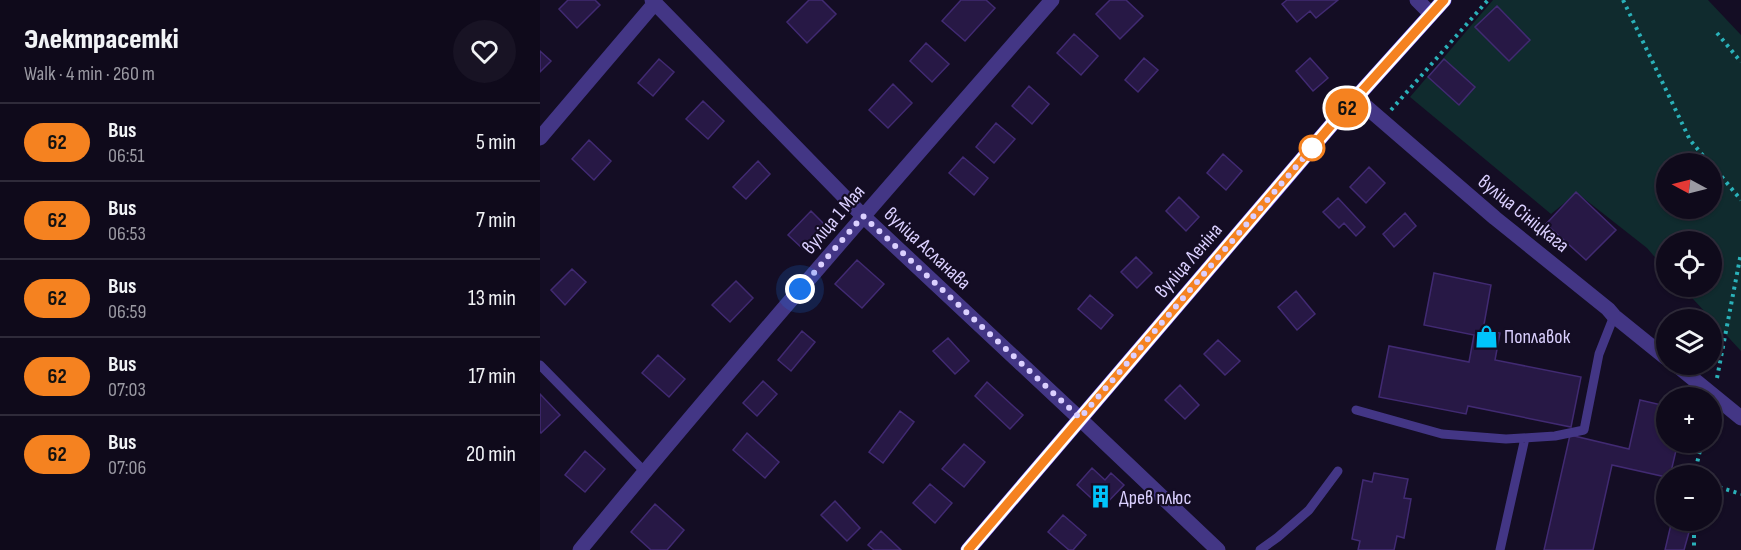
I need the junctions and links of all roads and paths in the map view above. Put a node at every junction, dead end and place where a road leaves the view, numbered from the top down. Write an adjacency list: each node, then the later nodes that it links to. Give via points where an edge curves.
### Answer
1 (1052, 0): 16 (street, вуліца 1 Мая)
2 (1417, 0): 7 (street)
3 (1444, 0): 7 (main road, вуліца Леніна)
4 (1488, 0): 11 (path)
5 (1623, 0): 13 (path, via 1690,141)
6 (654, 1): 12 (street); 16 (street, вуліца Асланава)
7 (1431, 14): 10 (main road, вуліца Леніна)
8 (1717, 33): 9 (path)
9 (1741, 62)
10 (1356, 98): 11 (street, вуліца Сініцкага); 26 (main road, вуліца Леніна)
11 (1382, 120): 18 (street, вуліца Сініцкага)
12 (540, 138)
13 (1701, 153)
14 (1722, 177): 15 (path)
15 (1741, 200)
16 (863, 216): 26 (street, вуліца Асланава); 29 (street, вуліца 1 Мая)
17 (1741, 253): 23 (path)
18 (1614, 316): 19 (street, вуліца Сініцкага); 28 (lane, via 1599,354 1584,430)
19 (1656, 350)
20 (540, 365): 29 (lane)
21 (1689, 375): 22 (street)
22 (1704, 387)
23 (1716, 387)
24 (1722, 402): 27 (street)
25 (1356, 410): 28 (lane, via 1442,435)
26 (1080, 418): 35 (main road, вуліца Леніна); 36 (street, вуліца Асланава)
27 (1741, 418)
28 (1525, 438): 38 (lane)
29 (645, 471): 34 (street, вуліца 1 Мая)
30 (1338, 471): 37 (lane, via 1309,510)
31 (1722, 488): 32 (path)
32 (1741, 494)
33 (1694, 531): 39 (path)
34 (580, 550)
35 (968, 550)
36 (1218, 550)
37 (1260, 550)
38 (1500, 550)
39 (1695, 550)

